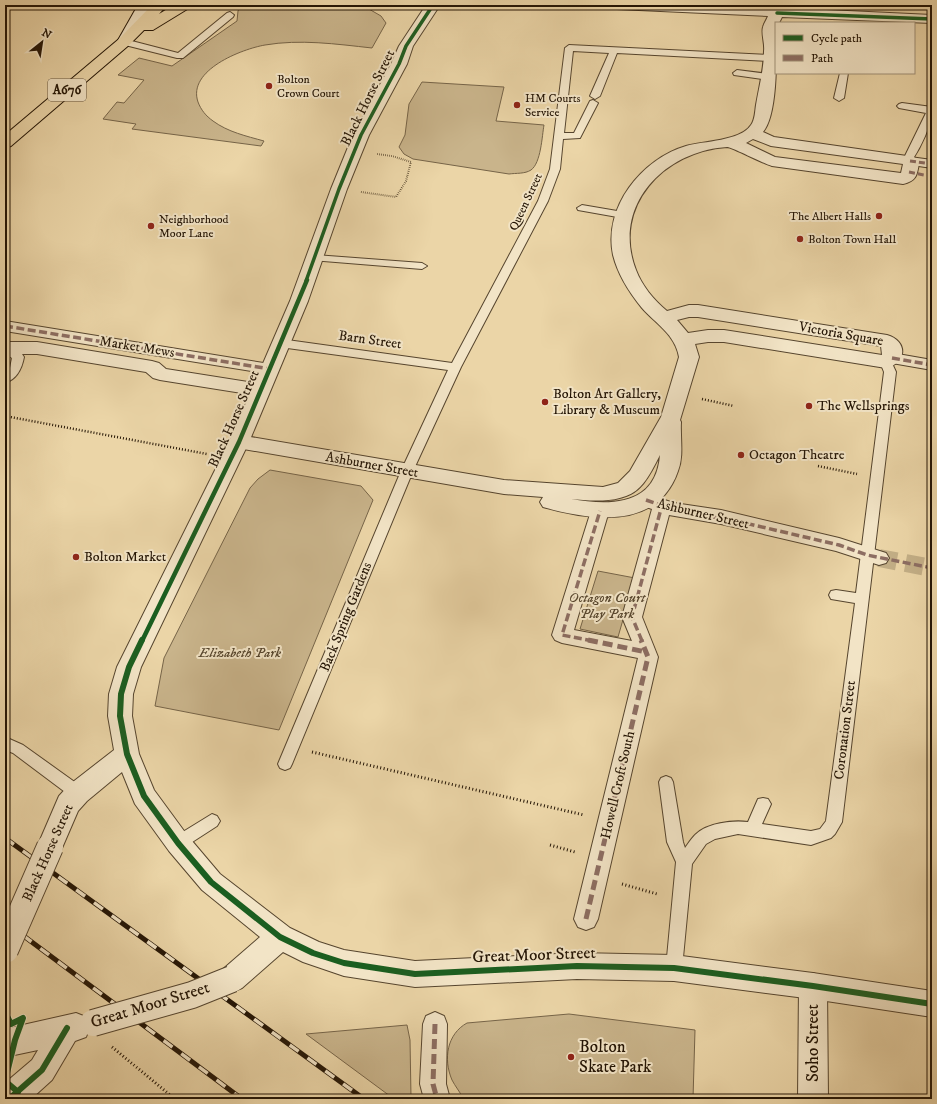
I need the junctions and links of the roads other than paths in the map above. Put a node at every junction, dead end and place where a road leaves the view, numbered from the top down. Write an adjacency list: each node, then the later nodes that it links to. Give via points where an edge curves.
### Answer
1 (145, 5): 10 (street)
2 (160, 5): 10 (main road, A676)
3 (184, 5): 10 (main road, A676)
4 (433, 5): 28 (street, Black Horse Street, via 417,17 399,64 361,135)
5 (617, 5): 6 (street)
6 (668, 6): 7 (street)
7 (777, 9): 9 (street); 12 (street, via 770,28)
8 (230, 15): 10 (lane, via 180,56)
9 (932, 19)
10 (124, 42): 21 (main road, A676)
11 (614, 50): 12 (lane, Queen Street); 20 (lane, via 577,136); 20 (lane, Queen Street, via 569,48)
12 (773, 53): 15 (street)
13 (737, 73): 15 (lane)
14 (844, 74): 16 (lane)
15 (769, 77): 19 (street, via 760,125)
16 (839, 98)
17 (902, 106): 18 (lane)
18 (932, 110): 23 (lane, via 913,151)
19 (752, 133): 22 (street); 23 (street, via 771,140)
20 (559, 136): 24 (lane, Queen Street, via 555,169)
21 (7, 139)
22 (732, 142): 23 (street, via 772,161 903,179); 27 (street, via 696,148 659,165 646,177 628,201)
23 (917, 166)
24 (543, 201): 25 (lane); 37 (lane, Queen Street)
25 (554, 204)
26 (582, 208): 27 (lane)
27 (623, 215): 30 (street, via 619,233 627,271 647,303)
28 (314, 258): 29 (lane); 33 (street, Black Horse Street, via 299,301)
29 (422, 266)
30 (664, 318): 32 (street); 35 (street, Victoria Square, via 698,310 887,341 893,347)
31 (5, 326): 38 (street, Market Mews)
32 (685, 340): 35 (street, Victoria Square, via 724,336); 41 (street, via 689,356)
33 (280, 343): 37 (lane, Barn Street); 38 (street, Black Horse Street)
34 (5, 348): 39 (lane, via 18,357 16,369); 40 (street, via 37,348 152,367 160,374)
35 (889, 360): 36 (street); 47 (lane, Coronation Street, via 890,372 877,479)
36 (932, 365)
37 (455, 367): 43 (lane, Queen Street)
38 (270, 369): 40 (street, Black Horse Street)
39 (5, 379)
40 (260, 390): 42 (street, Black Horse Street)
41 (671, 417): 44 (street, Ashburner Street, via 638,476 625,488 609,493 592,494); 45 (street, via 668,470)
42 (239, 442): 43 (street, Ashburner Street); 52 (street, Black Horse Street, via 129,667 121,694 120,716)
43 (406, 471): 44 (street, Ashburner Street); 53 (lane, Back Spring Gardens)
44 (504, 487): 46 (street, Ashburner Street, via 584,510)
45 (654, 503): 46 (street, Ashburner Street); 47 (street, Ashburner Street, via 839,545); 50 (street, Howell Croft South, via 632,617)
46 (600, 511): 50 (street, via 562,635)
47 (873, 556): 49 (lane, Coronation Street)
48 (836, 595): 49 (lane)
49 (861, 599): 58 (lane, Coronation Street, via 834,822 830,831 811,838)
50 (646, 652): 61 (street, Howell Croft South, via 648,657)
51 (5, 743): 55 (lane, via 18,748)
52 (127, 754): 55 (street, Black Horse Street); 59 (street, Black Horse Street, via 144,796)
53 (285, 764)
54 (666, 782): 60 (lane, via 675,842)
55 (78, 793): 63 (street, Black Horse Street, bridge, via 68,804)
56 (763, 804): 58 (lane)
57 (212, 821): 59 (lane)
58 (753, 828): 60 (lane, Coronation Street, via 738,826 711,833 701,839)
59 (178, 843): 62 (street, Great Moor Street, via 212,882)
60 (684, 862): 64 (lane, Coronation Street)
61 (586, 918)
62 (280, 937): 64 (street, Great Moor Street, via 313,953 344,963 415,974 576,966); 68 (street, Great Moor Street, bridge, via 232,979 192,995)
63 (5, 950)
64 (674, 968): 65 (street, Great Moor Street)
65 (813, 986): 66 (street, Great Moor Street); 72 (street, Soho Street)
66 (932, 1004)
67 (435, 1024): 71 (street, via 433,1084)
68 (82, 1025): 69 (street, Great Moor Street); 70 (street, via 42,1070)
69 (5, 1043)
70 (9, 1099)
71 (437, 1099)
72 (813, 1099)

